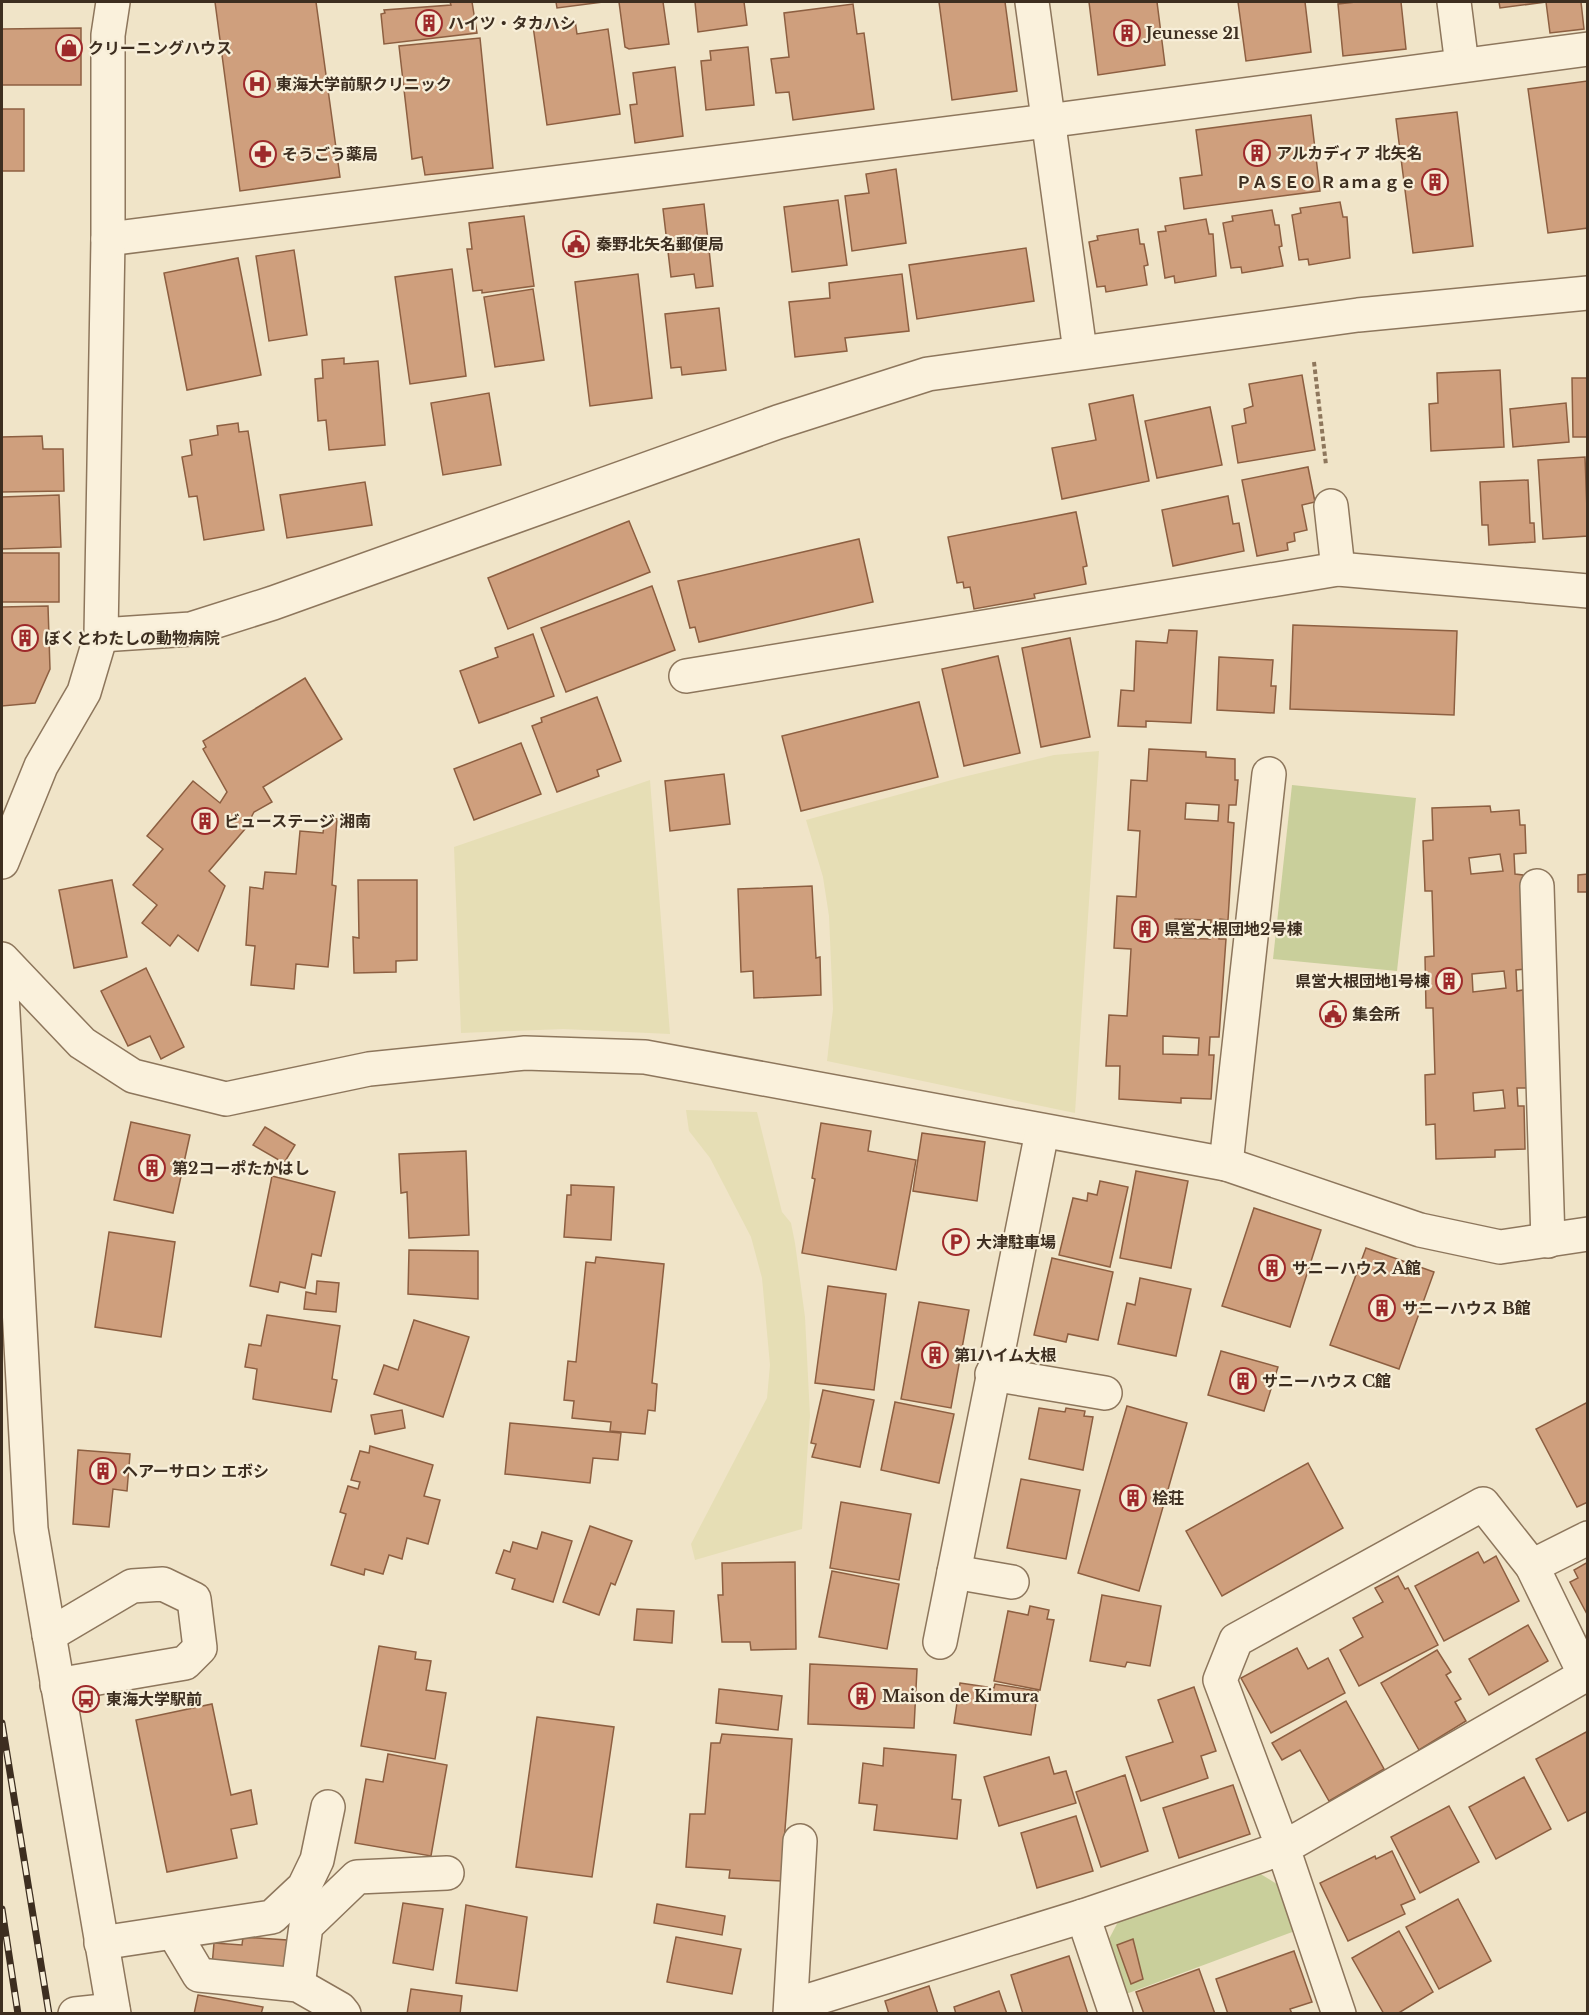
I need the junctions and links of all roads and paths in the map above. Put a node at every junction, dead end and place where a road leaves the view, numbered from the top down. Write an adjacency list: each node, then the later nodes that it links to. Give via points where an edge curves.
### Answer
1 (113, 2): 7 (street, via 108,35)
2 (1032, 2): 6 (street)
3 (1454, 2): 5 (street)
4 (1587, 49): 5 (street)
5 (1461, 65): 6 (street)
6 (1047, 121): 7 (street); 9 (street)
7 (108, 239): 14 (street)
8 (1587, 293): 9 (street, via 1358,315)
9 (1080, 351): 14 (street, via 928,374 778,422 191,629)
10 (1313, 358): 11 (path)
11 (1331, 506): 12 (street)
12 (1338, 568): 13 (street); 15 (street)
13 (1587, 591)
14 (101, 635): 17 (street, via 84,692 41,766)
15 (686, 676)
16 (1269, 774): 22 (street)
17 (2, 862)
18 (1537, 886): 24 (street)
19 (2, 959): 21 (street, via 82,1043 133,1076 226,1099 369,1069 525,1053 634,1056 771,1078)
20 (2, 994): 31 (street, via 31,1529)
21 (1042, 1132): 22 (street); 25 (street)
22 (1226, 1164): 24 (street, via 1420,1230 1500,1247)
23 (1587, 1234): 24 (street)
24 (1548, 1241)
25 (992, 1374): 26 (street); 29 (street)
26 (1105, 1393)
27 (1587, 1538): 28 (street)
28 (1532, 1566): 36 (street, via 1586,1675); 36 (street, via 1483,1504 1236,1640 1220,1680)
29 (954, 1572): 30 (street); 32 (street)
30 (1012, 1582)
31 (49, 1635): 33 (street); 33 (street, via 132,1586 162,1584 194,1599 200,1648 185,1663)
32 (940, 1642)
33 (57, 1685): 40 (street)
34 (328, 1807): 39 (street, via 316,1860 304,1887 272,1917)
35 (800, 1841): 42 (street)
36 (1283, 1848): 38 (street); 47 (street)
37 (447, 1873): 41 (street, via 357,1877 306,1926)
38 (1083, 1916): 42 (street); 46 (street)
39 (174, 1933): 40 (street); 41 (street, via 199,1975)
40 (101, 1943): 43 (street)
41 (298, 1985): 45 (street)
42 (790, 2010)
43 (113, 2012): 44 (street)
44 (75, 2013)
45 (344, 2013)
46 (1116, 2013)
47 (1339, 2013)

